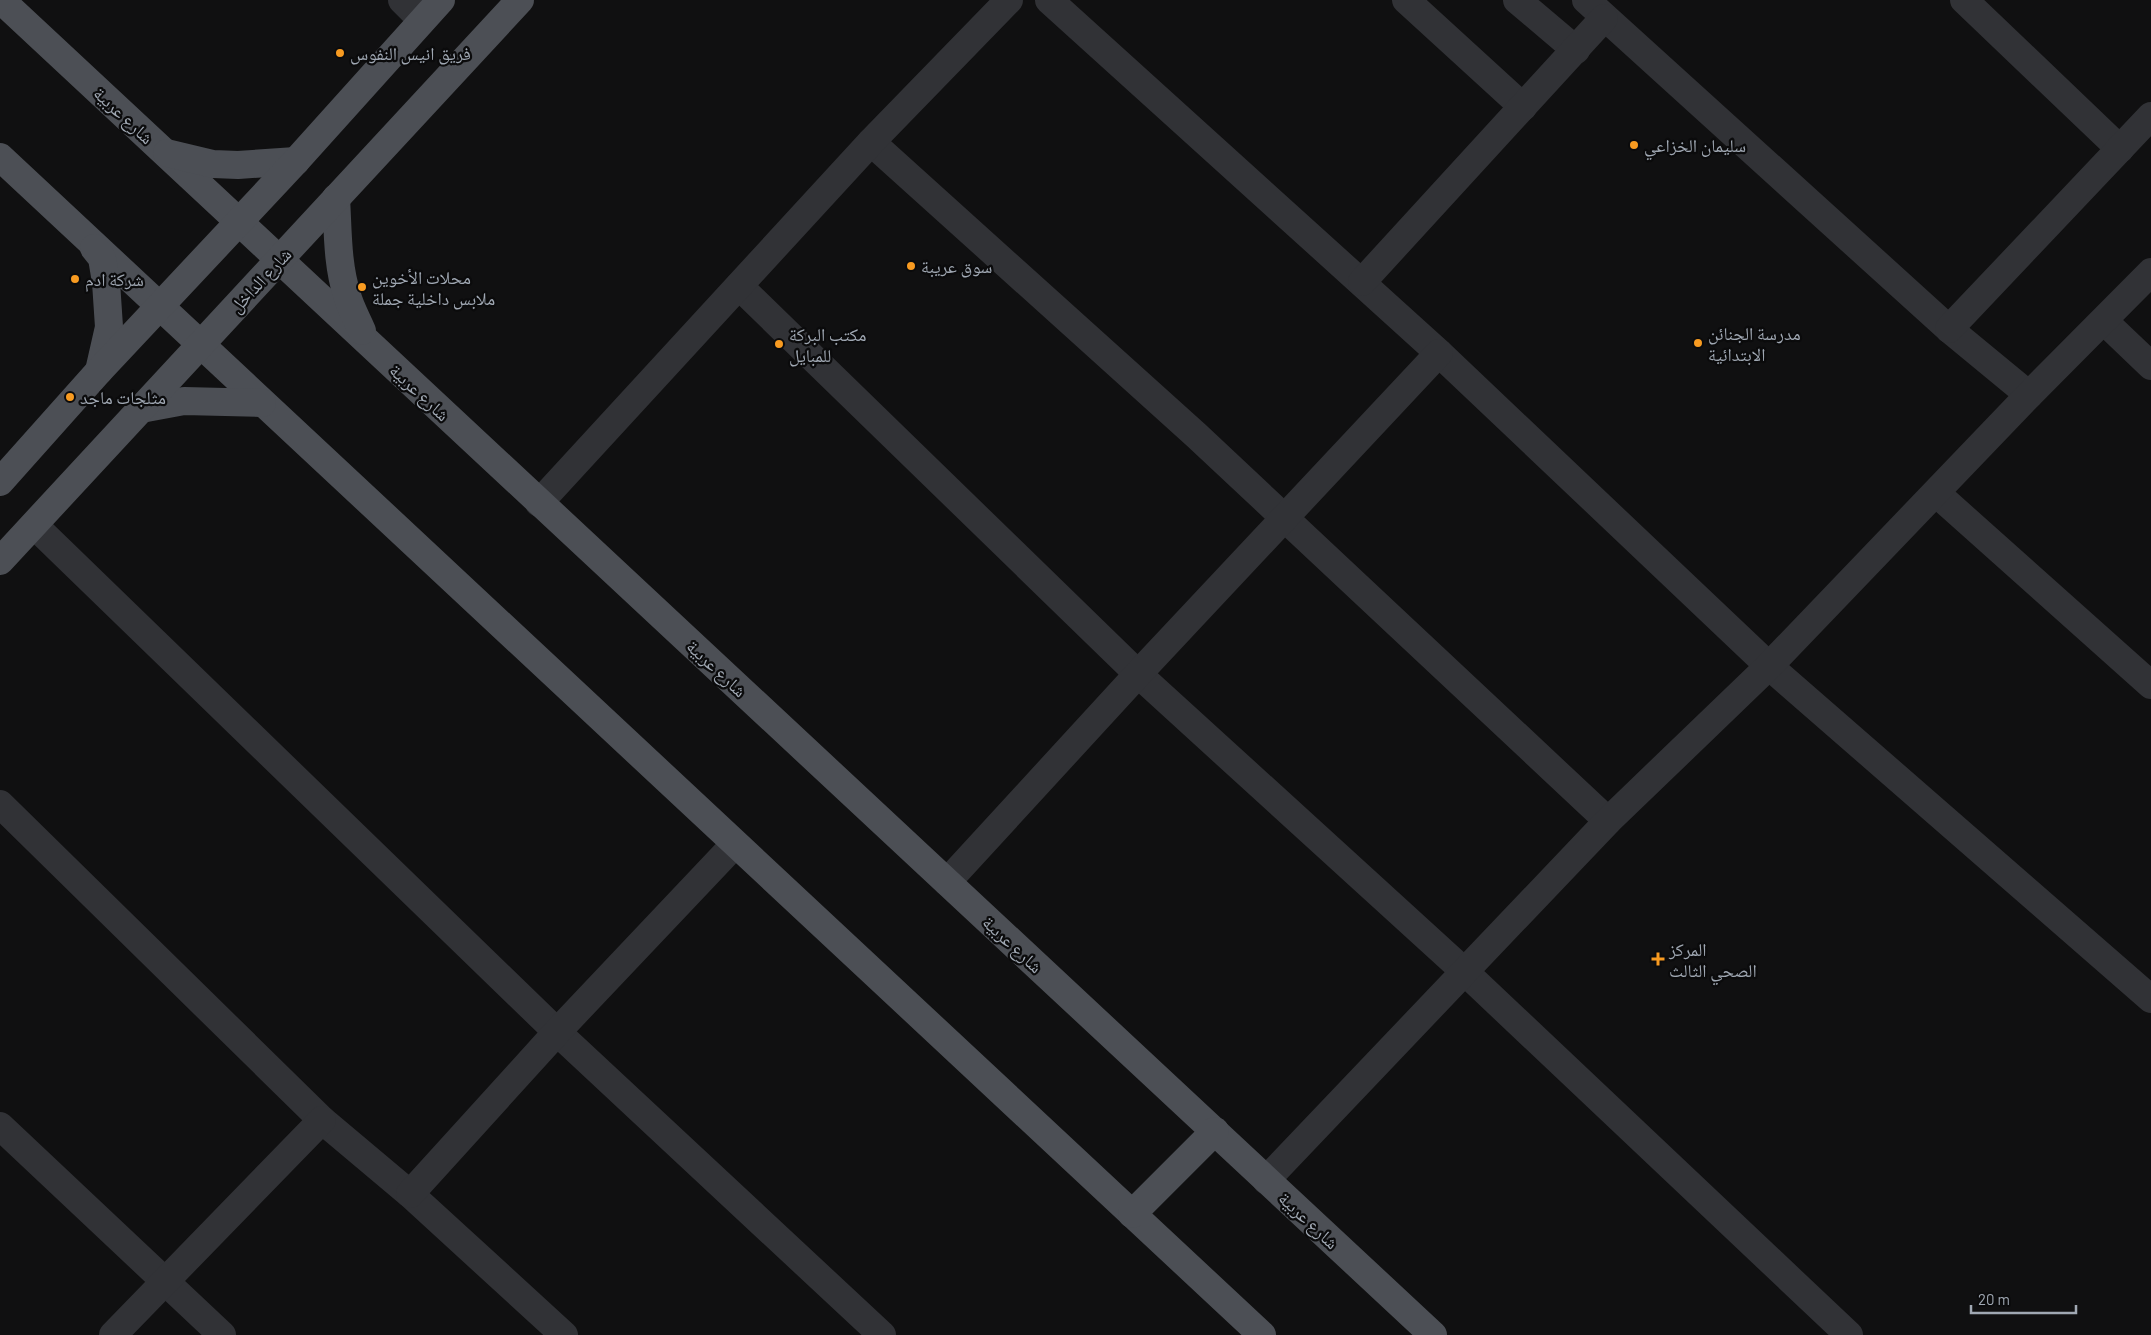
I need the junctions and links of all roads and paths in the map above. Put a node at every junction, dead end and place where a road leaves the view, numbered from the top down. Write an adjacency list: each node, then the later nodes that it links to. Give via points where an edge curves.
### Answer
1 (1, 0): 17 (main road, شارع عربية)
2 (402, 0): 11 (street)
3 (441, 0): 11 (main road)
4 (520, 0): 20 (main road, شارع الداخل)
5 (1009, 0): 15 (street)
6 (1049, 0): 25 (street)
7 (1406, 0): 13 (street)
8 (1518, 0): 12 (street)
9 (1964, 0): 16 (street)
10 (1595, 9): 12 (street); 29 (street)
11 (422, 20): 19 (main road)
12 (1576, 50): 13 (street)
13 (1523, 107): 25 (street)
14 (2151, 116): 16 (street)
15 (870, 142): 26 (street); 41 (street)
16 (2120, 149): 29 (street)
17 (164, 153): 19 (main road, via 213,164); 21 (main road, شارع عربية)
18 (0, 157): 22 (main road)
19 (296, 161): 21 (main road)
20 (336, 198): 23 (main road, شارع الداخل); 30 (main road, via 342,276)
21 (238, 221): 23 (main road, شارع عربية); 27 (main road)
22 (86, 237): 27 (main road); 34 (main road, via 102,258 106,282 109,327)
23 (279, 260): 30 (main road, شارع عربية); 31 (main road, شارع الداخل)
24 (2151, 272): 28 (street)
25 (1362, 282): 32 (street)
26 (739, 286): 40 (street); 45 (street)
27 (160, 307): 31 (main road); 34 (main road)
28 (2104, 321): 33 (street); 35 (street)
29 (1949, 329): 35 (street)
30 (367, 342): 40 (main road, شارع عربية)
31 (201, 344): 36 (main road); 37 (main road, شارع الداخل)
32 (1438, 353): 41 (street); 44 (street)
33 (2151, 366)
34 (99, 371): 38 (main road)
35 (2029, 395): 39 (street)
36 (262, 403): 37 (main road, via 184,402); 49 (main road)
37 (141, 409): 42 (main road, شارع الداخل)
38 (0, 482)
39 (1936, 493): 44 (street); 46 (street)
40 (540, 503): 50 (main road, شارع عربية)
41 (1284, 516): 45 (street); 48 (street)
42 (34, 525): 43 (main road, شارع الداخل); 53 (street)
43 (0, 560)
44 (1769, 666): 48 (street); 52 (street)
45 (1138, 674): 50 (street); 51 (street)
46 (2151, 686)
47 (0, 804): 54 (street)
48 (1608, 821): 51 (street)
49 (736, 844): 53 (street); 59 (main road)
50 (947, 882): 56 (main road, شارع عربية)
51 (1465, 972): 57 (street); 67 (street)
52 (2151, 999)
53 (557, 1032): 58 (street); 64 (street)
54 (322, 1120): 58 (street); 60 (street)
55 (0, 1126): 60 (street)
56 (1215, 1132): 57 (main road, شارع عربية); 59 (main road)
57 (1266, 1180): 66 (main road, شارع عربية)
58 (410, 1194): 63 (street)
59 (1132, 1214): 65 (main road)
60 (164, 1282): 61 (street); 62 (street)
61 (113, 1335)
62 (222, 1335)
63 (564, 1335)
64 (882, 1335)
65 (1262, 1335)
66 (1433, 1335)
67 (1849, 1335)

